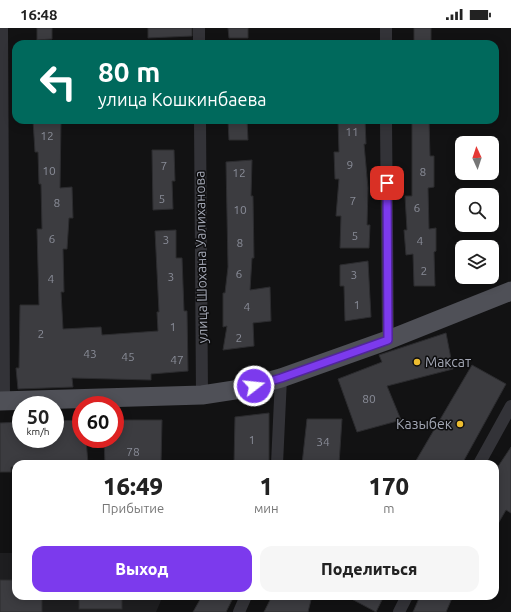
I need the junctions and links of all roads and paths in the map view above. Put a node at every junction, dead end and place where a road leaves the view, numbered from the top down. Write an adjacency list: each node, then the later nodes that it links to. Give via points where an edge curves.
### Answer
1 (2, 28): 12 (street)
2 (199, 28): 4 (street)
3 (386, 28): 5 (street)
4 (199, 40)
5 (386, 40)
6 (200, 124): 11 (street, улица Шохана Уалиханова)
7 (386, 124): 9 (street)
8 (511, 291): 9 (main road)
9 (388, 340): 10 (main road)
10 (281, 378): 11 (main road, via 240,389); 14 (street)
11 (202, 395): 12 (main road)
12 (2, 401)
13 (511, 406): 15 (street)
14 (277, 460)
15 (481, 460)
16 (244, 600): 18 (street)
17 (405, 600): 19 (street)
18 (239, 612)
19 (399, 612)

